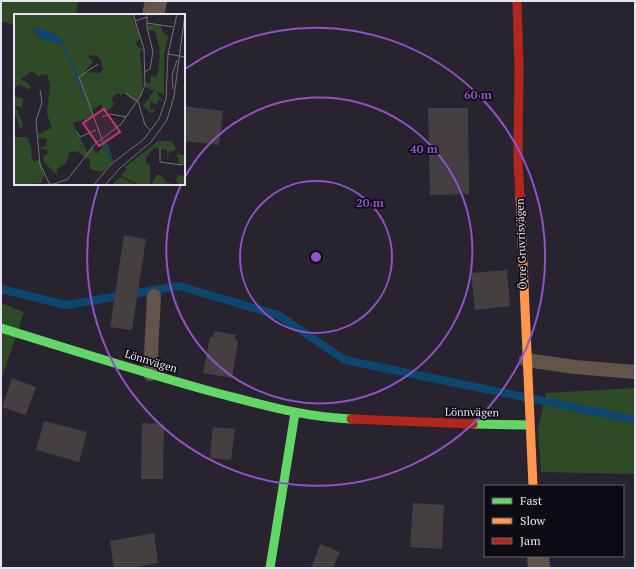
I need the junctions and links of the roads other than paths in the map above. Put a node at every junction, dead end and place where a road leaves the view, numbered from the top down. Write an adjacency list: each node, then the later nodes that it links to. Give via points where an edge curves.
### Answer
1 (156, 1): 3 (street)
2 (517, 1): 6 (street, Övre Gruvrisvägen, via 518,161)
3 (153, 14)
4 (154, 296): 8 (lane)
5 (1, 328): 8 (street, Lönnvägen)
6 (526, 360): 7 (lane); 10 (street, Övre Gruvrisvägen)
7 (635, 372)
8 (150, 374): 9 (street, Lönnvägen)
9 (295, 413): 10 (street, Lönnvägen, via 332,418); 13 (street)
10 (529, 425): 11 (street, Övre Gruvrisvägen)
11 (533, 485)
12 (538, 557): 14 (street)
13 (270, 568)
14 (539, 568)

